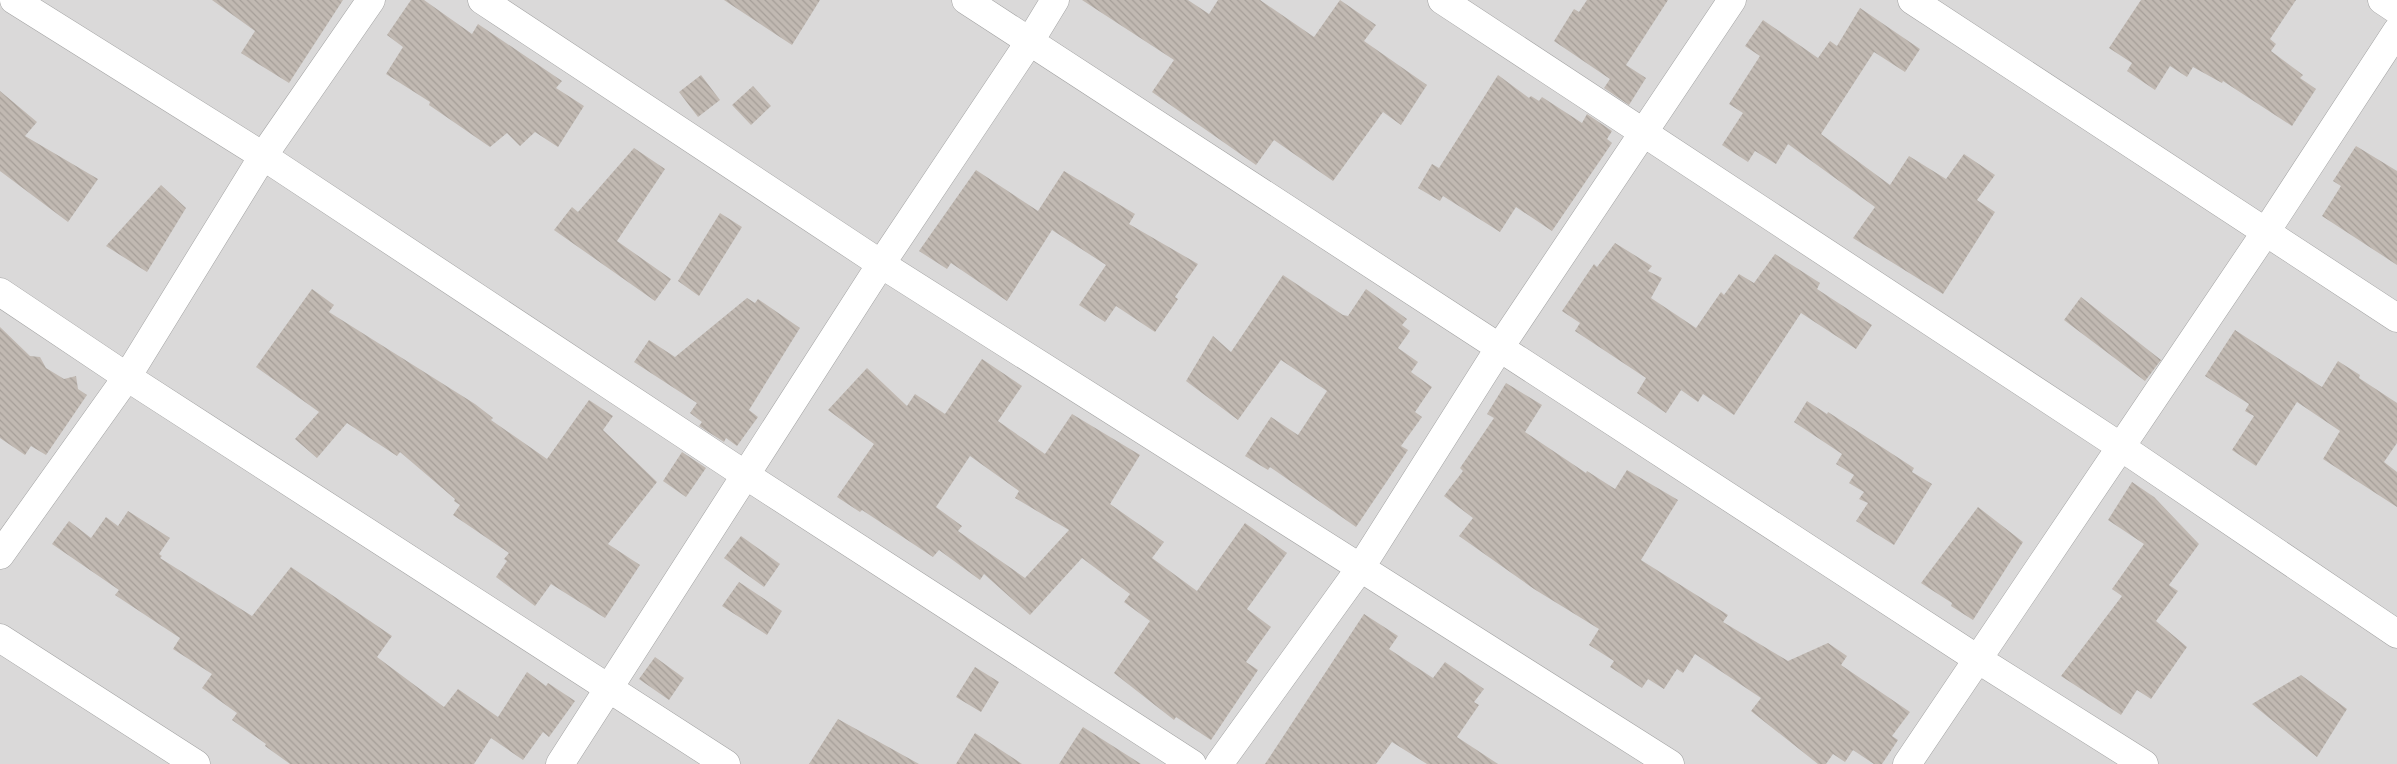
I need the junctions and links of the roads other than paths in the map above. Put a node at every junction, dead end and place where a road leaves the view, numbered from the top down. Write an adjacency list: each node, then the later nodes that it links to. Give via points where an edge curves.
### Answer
1 (14, 0): 14 (street)
2 (371, 0): 14 (street)
3 (482, 0): 16 (street)
4 (966, 0): 12 (street)
5 (1054, 0): 12 (street)
6 (1442, 0): 13 (street)
7 (1732, 0): 13 (street)
8 (1912, 0): 15 (street)
9 (2382, 0): 10 (street)
10 (2397, 10)
11 (2397, 31): 15 (street)
12 (1030, 41): 16 (street); 19 (street)
13 (1644, 133): 19 (street); 21 (street)
14 (263, 156): 20 (street); 22 (street)
15 (2265, 233): 18 (street); 21 (street)
16 (881, 264): 22 (street); 24 (street)
17 (0, 292): 20 (street)
18 (2397, 318)
19 (1500, 347): 24 (street); 27 (street)
20 (127, 377): 23 (street); 28 (street)
21 (2121, 447): 25 (street); 27 (street)
22 (747, 476): 28 (street); 32 (street)
23 (0, 555)
24 (1361, 567): 33 (street); 34 (street)
25 (2397, 634)
26 (0, 638): 29 (street)
27 (1979, 660): 35 (street); 36 (street)
28 (610, 687): 30 (street); 31 (street)
29 (196, 764)
30 (560, 764)
31 (726, 764)
32 (1192, 764)
33 (1219, 764)
34 (1670, 764)
35 (1907, 764)
36 (2144, 764)

